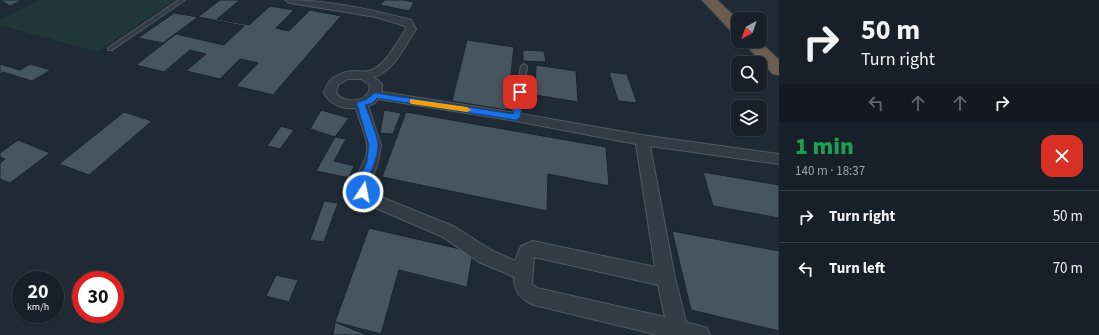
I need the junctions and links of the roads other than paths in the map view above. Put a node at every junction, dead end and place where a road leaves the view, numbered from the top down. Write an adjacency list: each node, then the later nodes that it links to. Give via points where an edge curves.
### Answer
1 (182, 0): 9 (lane)
2 (290, 0): 13 (street, via 377,14 410,25 411,29 386,65 377,72)
3 (709, 0): 6 (highway)
4 (724, 0): 5 (highway)
5 (736, 12)
6 (731, 22)
7 (767, 42): 10 (highway)
8 (757, 48): 12 (highway)
9 (110, 49)
10 (779, 53)
11 (524, 66): 16 (lane)
12 (779, 70)
13 (364, 76): 14 (street, via 376,84); 15 (street, via 346,76 338,79 332,83 330,89 330,95 334,100 351,105)
14 (375, 95): 15 (street); 16 (street)
15 (361, 104): 19 (street, via 374,145 371,162 362,185 363,192 370,199 449,232 485,256)
16 (516, 117): 17 (street)
17 (642, 140): 18 (street); 20 (street)
18 (779, 158)
19 (524, 273): 20 (street, via 524,257 527,251 533,249); 21 (street, via 523,286 534,296)
20 (666, 278): 21 (street)
21 (678, 329): 22 (street)
22 (700, 335)

